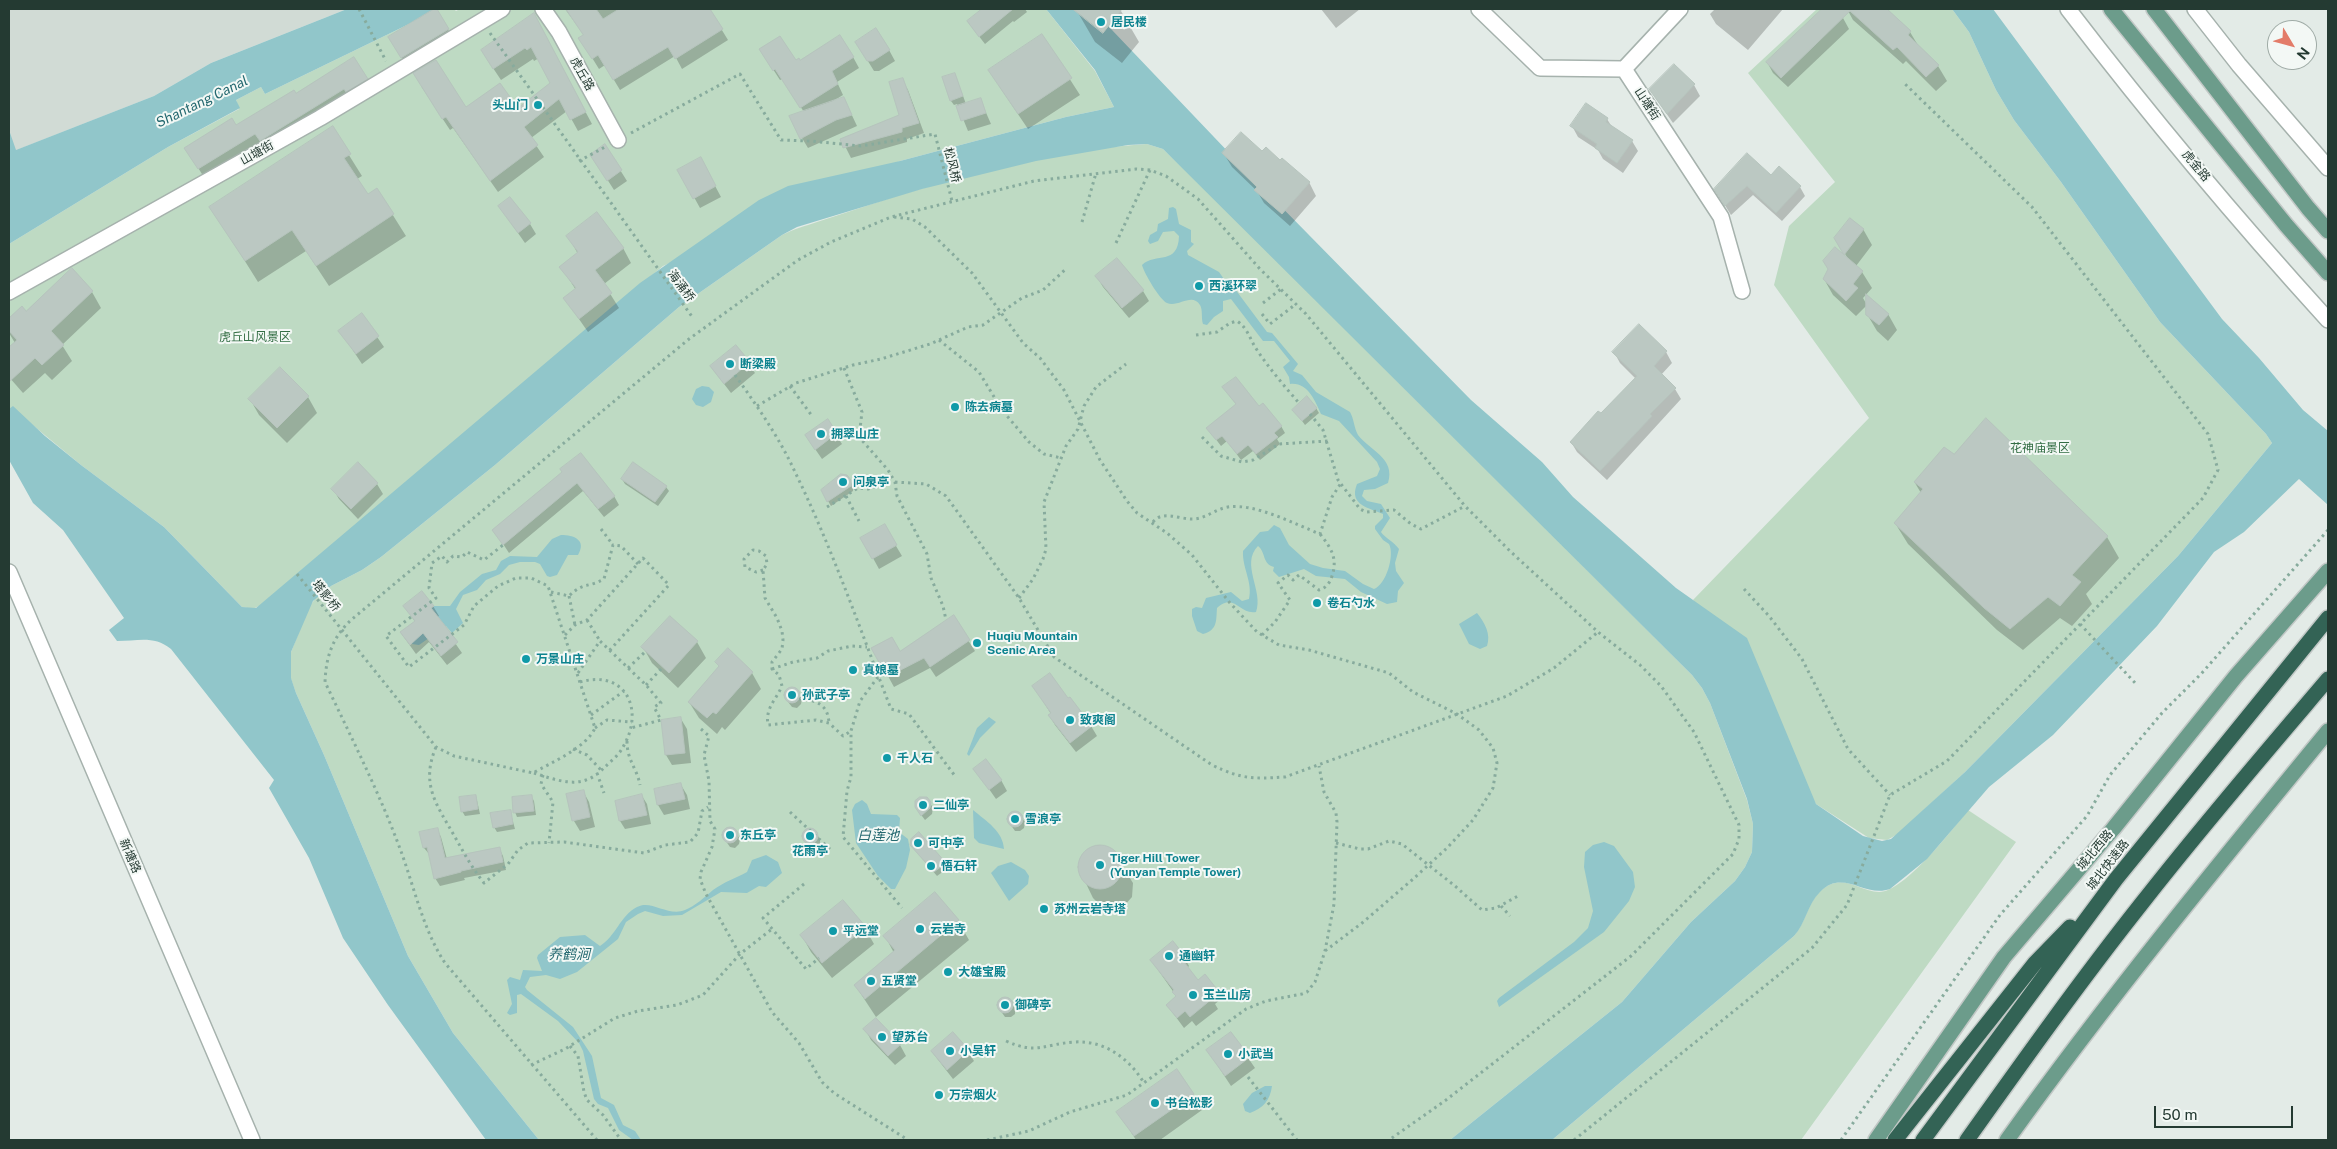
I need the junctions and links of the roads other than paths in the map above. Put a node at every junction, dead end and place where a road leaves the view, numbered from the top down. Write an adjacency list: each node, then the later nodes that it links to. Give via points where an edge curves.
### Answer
1 (502, 9): 15 (street, 山塘街, via 320,118)
2 (543, 9): 10 (street, 虎丘路)
3 (1479, 9): 9 (street, via 1540,68)
4 (1680, 9): 9 (street)
5 (2068, 9): 16 (street, 虎金路, via 2287,275)
6 (2111, 9): 13 (main road)
7 (2154, 9): 12 (main road)
8 (2195, 9): 11 (street)
9 (1624, 69): 14 (street, 山塘街, via 1721,216)
10 (618, 140)
11 (2328, 168)
12 (2328, 231)
13 (2328, 273)
14 (1742, 291)
15 (9, 292)
16 (2328, 320)
17 (2328, 571): 24 (main road, 城北西路, via 2236,676 2113,829 2004,957)
18 (9, 572): 23 (street, 新塘路)
19 (2328, 618): 22 (highway, 城北快速路)
20 (2328, 679): 27 (highway, via 2142,902)
21 (2328, 731): 28 (main road, via 2190,898)
22 (2116, 879): 25 (highway, via 2035,963); 26 (highway, 城北快速路)
23 (252, 1140)
24 (1876, 1140)
25 (1895, 1140)
26 (1923, 1140)
27 (1967, 1140)
28 (2007, 1140)

